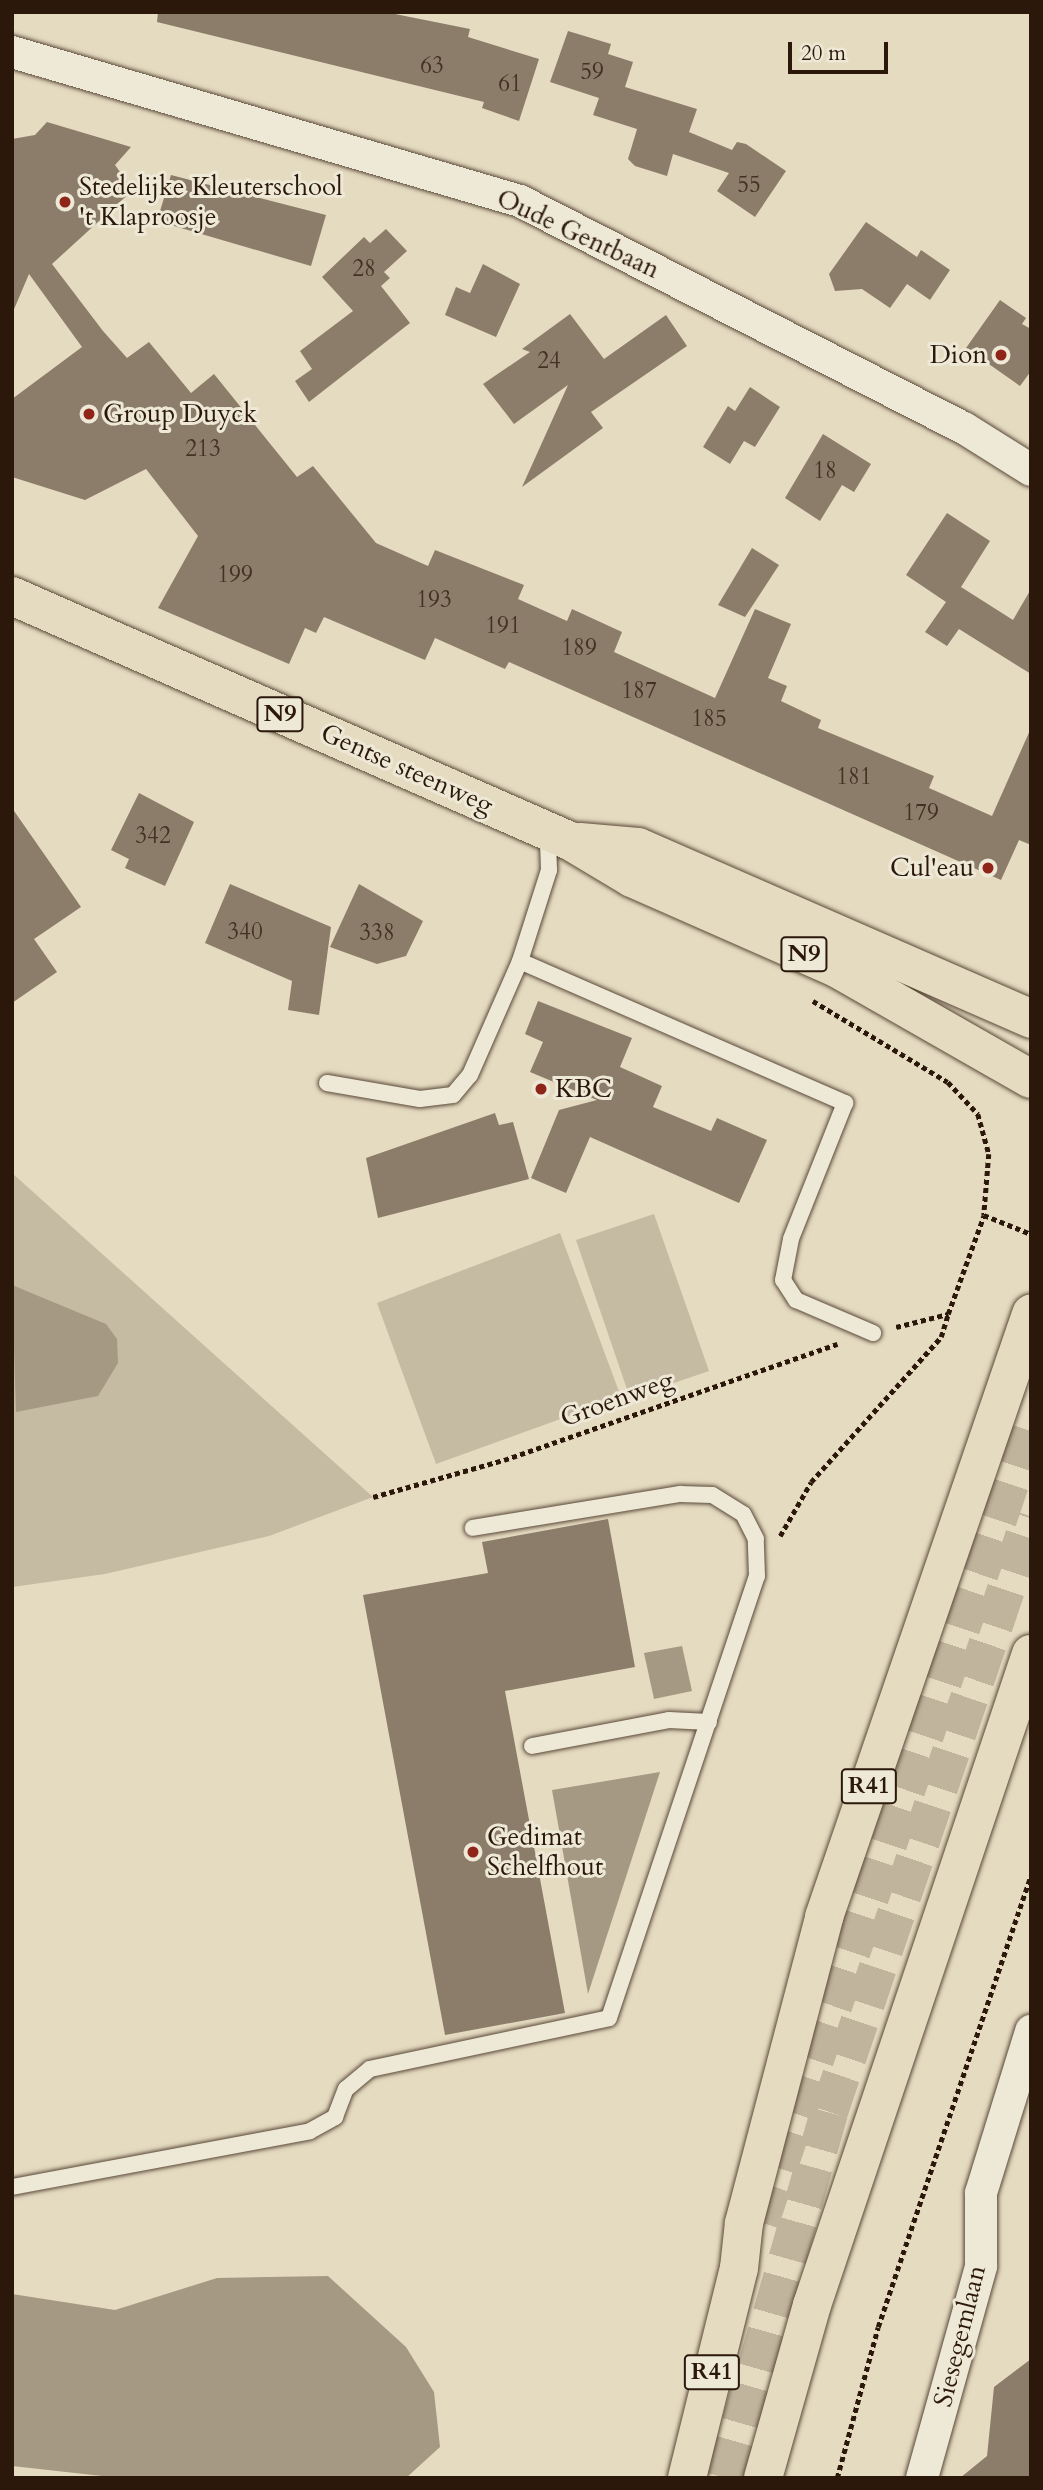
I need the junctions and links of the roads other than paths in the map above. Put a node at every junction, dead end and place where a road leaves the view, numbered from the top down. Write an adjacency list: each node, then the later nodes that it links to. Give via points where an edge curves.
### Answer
1 (12, 52): 2 (street, Oude Gentbaan, via 520,201 964,428)
2 (1031, 470)
3 (12, 596): 4 (main road, Gentse steenweg / N9)
4 (559, 836): 5 (lane); 6 (main road, Gentse steenweg / N9, via 638,847); 7 (main road, Gentse steenweg / N9, via 632,878 838,969)
5 (520, 961): 8 (lane, via 470,1074 453,1095 419,1099); 10 (lane, via 845,1103 791,1239 783,1280 796,1300)
6 (1031, 1020)
7 (1031, 1079)
8 (327, 1083)
9 (1031, 1314): 17 (main road, R41, via 824,1917 744,2223 739,2268)
10 (873, 1333)
11 (473, 1528): 13 (lane, via 680,1494 712,1495 743,1514 756,1539 757,1577)
12 (1031, 1654): 18 (main road, via 811,2305)
13 (709, 1722): 14 (lane, via 669,1720); 16 (lane, via 609,2018 370,2069 346,2089 335,2117 310,2131)
14 (532, 1746)
15 (1031, 2031): 19 (street, Siesegemlaan, via 981,2193 981,2266)
16 (12, 2188)
17 (687, 2478)
18 (763, 2478)
19 (922, 2478)

